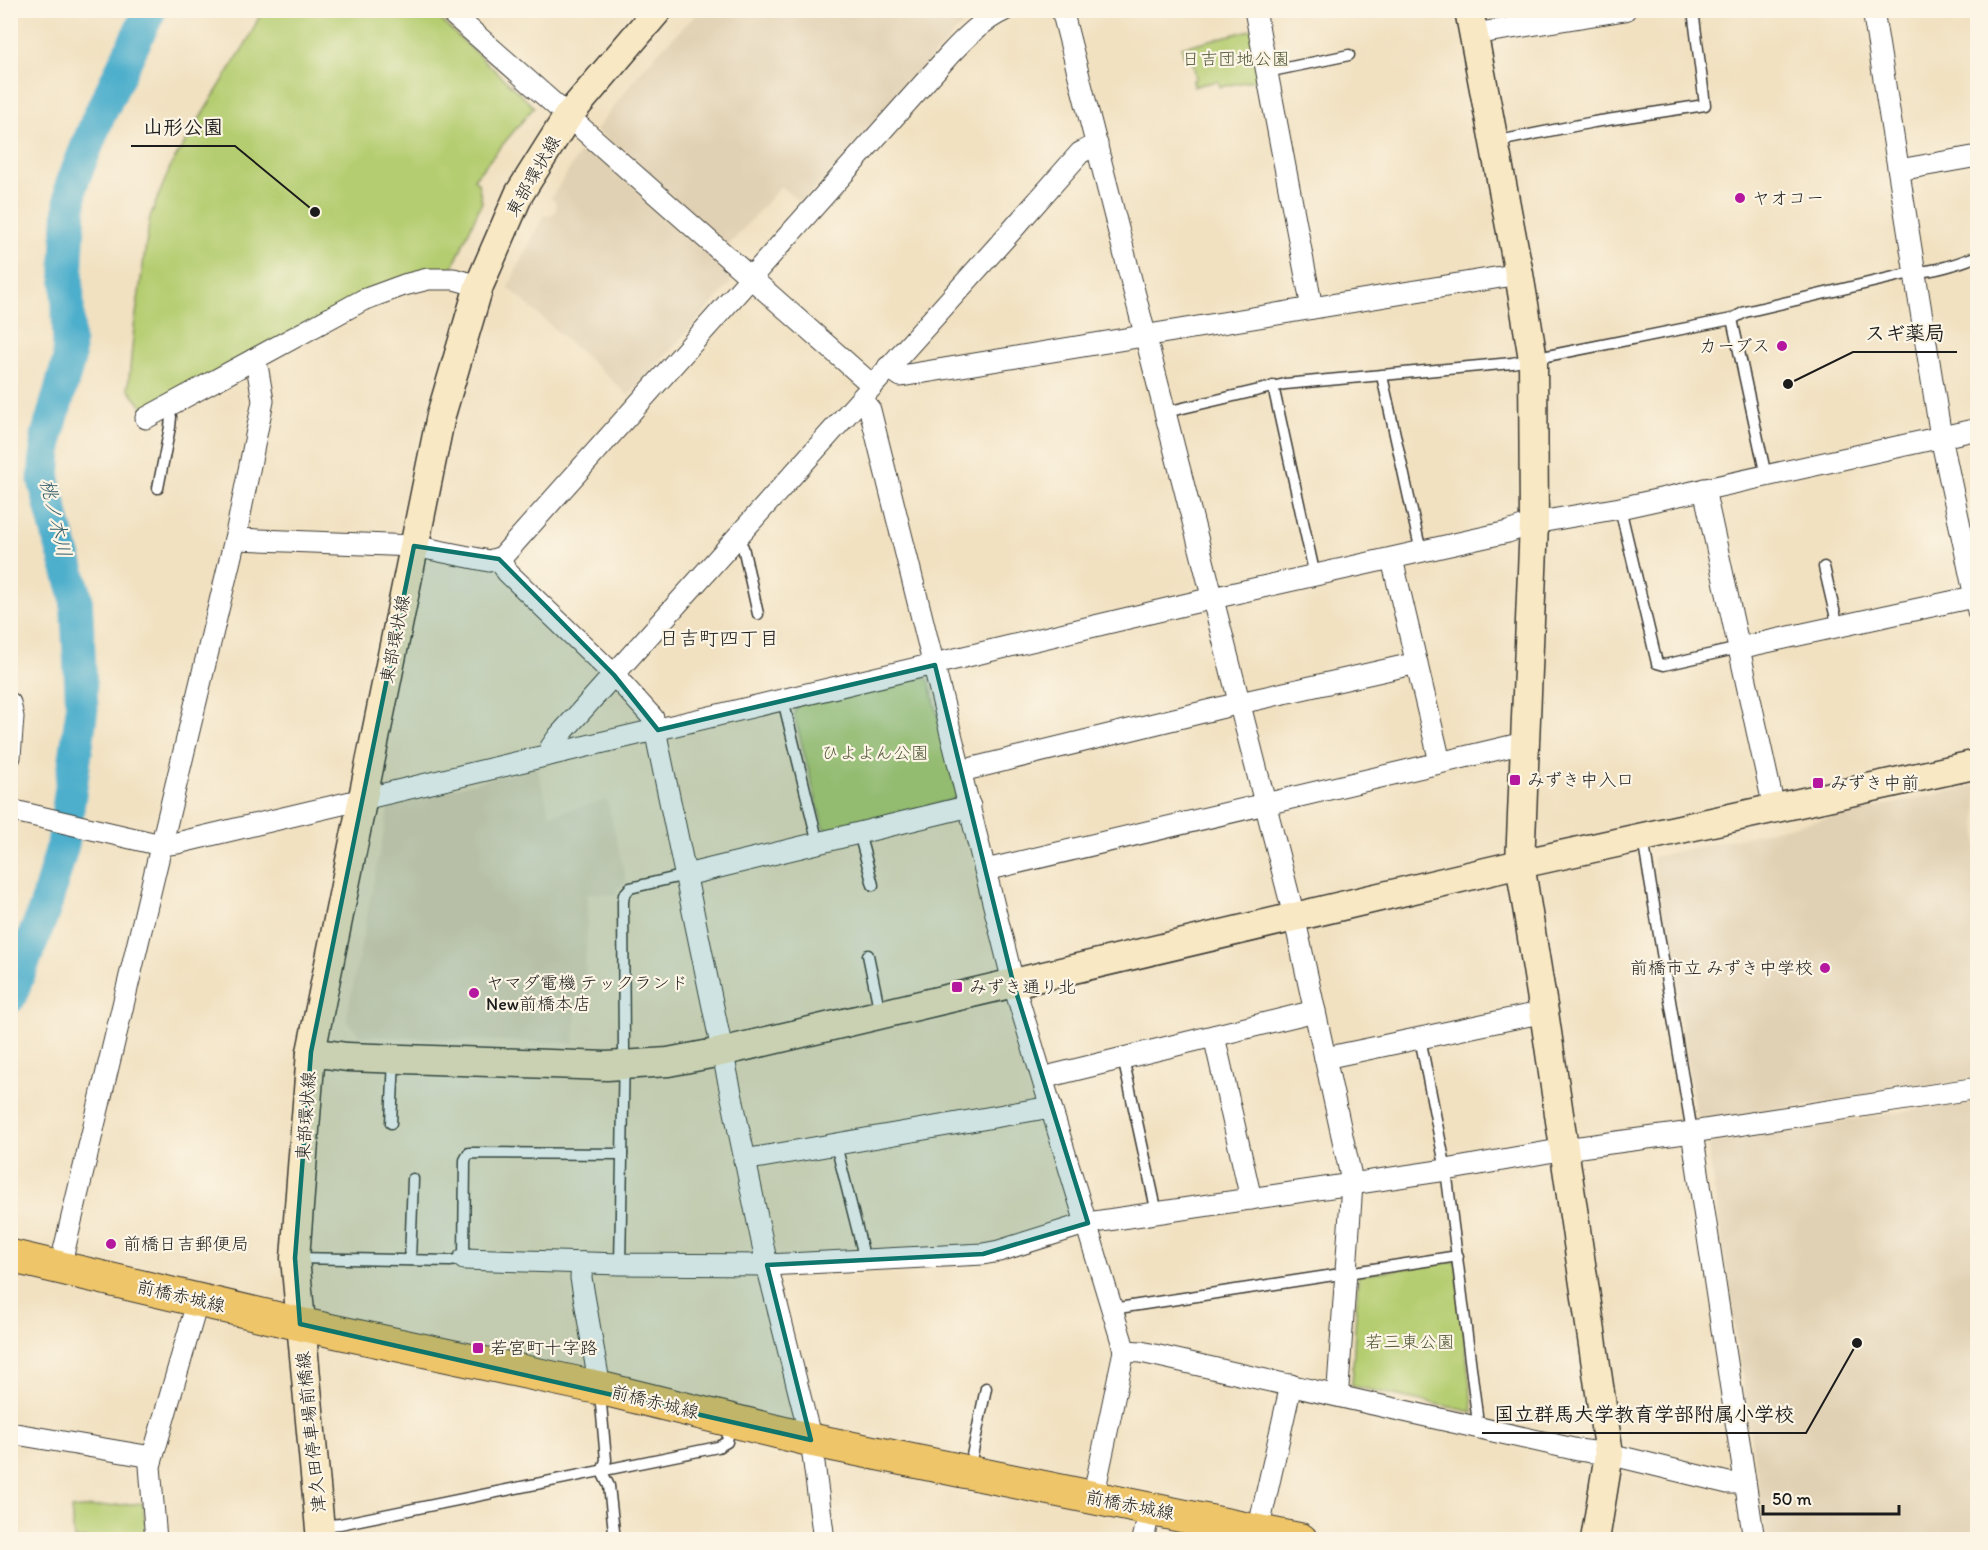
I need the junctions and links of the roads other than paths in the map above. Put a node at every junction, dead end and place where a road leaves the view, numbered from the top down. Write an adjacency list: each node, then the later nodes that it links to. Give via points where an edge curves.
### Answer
1 (448, 10): 12 (street)
2 (657, 10): 12 (street, 東部環状線)
3 (1005, 10): 20 (street, via 962,42)
4 (1062, 10): 14 (street)
5 (1255, 10): 11 (street)
6 (1625, 10): 9 (street)
7 (1693, 10): 13 (lane, via 1705,105)
8 (1873, 10): 16 (street)
9 (1471, 22): 13 (street)
10 (1349, 55): 11 (lane)
11 (1267, 72): 22 (street)
12 (568, 116): 20 (street); 21 (street, 東部環状線, via 519,194)
13 (1494, 142): 19 (street)
14 (1097, 144): 24 (street); 27 (street, via 1080,153)
15 (1977, 156): 16 (street)
16 (1899, 170): 18 (street)
17 (1977, 256): 18 (lane, via 1953,266)
18 (1915, 272): 23 (lane, via 1745,312); 35 (street)
19 (1519, 274): 22 (street); 25 (street)
20 (752, 278): 30 (street); 46 (street)
21 (479, 286): 26 (street, via 444,278 404,285 363,300); 43 (street, 東部環状線, via 441,415)
22 (1312, 308): 24 (street)
23 (1732, 319): 25 (lane); 36 (lane)
24 (1147, 336): 27 (street, via 901,376); 32 (street)
25 (1533, 359): 28 (lane); 40 (street)
26 (253, 360): 31 (street); 42 (street, via 263,401)
27 (888, 367): 30 (street)
28 (1382, 376): 29 (lane); 44 (lane)
29 (1273, 386): 32 (lane); 48 (lane)
30 (866, 392): 41 (street); 55 (street)
31 (168, 406): 33 (street); 37 (lane, via 170,427)
32 (1166, 412): 49 (street)
33 (146, 418)
34 (1977, 429): 35 (street)
35 (1941, 437): 36 (street); 50 (street)
36 (1766, 476): 38 (street)
37 (158, 488)
38 (1704, 489): 39 (street); 53 (street)
39 (1620, 508): 40 (street); 53 (lane, via 1657,663)
40 (1533, 523): 44 (street); 61 (street)
41 (736, 538): 51 (lane, via 743,547); 56 (street)
42 (234, 539): 43 (street); 75 (street)
43 (414, 546): 46 (street); 67 (street, 東部環状線)
44 (1421, 552): 45 (street)
45 (1392, 559): 48 (street); 54 (street)
46 (499, 560): 56 (street)
47 (1824, 567): 52 (lane)
48 (1315, 576): 49 (street)
49 (1213, 598): 55 (street); 59 (street)
50 (1976, 602): 52 (street)
51 (758, 614)
52 (1838, 627): 53 (street)
53 (1739, 648): 70 (street)
54 (1417, 663): 59 (street); 64 (street)
55 (935, 665): 57 (street); 66 (street)
56 (614, 675): 60 (street, via 653,718); 62 (street, via 553,742)
57 (783, 700): 60 (street); 74 (lane)
58 (10, 703): 63 (street, via 14,730)
59 (1240, 703): 66 (street); 68 (street)
60 (657, 730): 62 (street); 78 (street)
61 (1524, 743): 64 (street); 76 (street)
62 (552, 754): 67 (street)
63 (10, 757)
64 (1440, 762): 68 (street)
65 (1977, 764): 70 (street)
66 (961, 771): 69 (street)
67 (362, 798): 75 (street); 88 (street, 東部環状線)
68 (1265, 803): 77 (street); 80 (street)
69 (970, 806): 72 (street); 77 (street)
70 (1774, 808): 73 (street)
71 (10, 810): 75 (street)
72 (859, 833): 74 (street); 79 (lane)
73 (1642, 837): 76 (street); 98 (lane)
74 (818, 843): 78 (street)
75 (161, 845): 118 (street)
76 (1520, 864): 80 (street); 84 (street)
77 (986, 870): 82 (street)
78 (686, 875): 89 (street); 93 (lane, via 636,886 624,895)
79 (873, 885)
80 (1294, 916): 82 (street); 83 (street)
81 (868, 955): 85 (lane)
82 (1014, 982): 85 (street); 94 (street)
83 (1315, 1011): 86 (street); 91 (street)
84 (1544, 1012): 87 (street); 100 (street)
85 (880, 1014): 89 (street)
86 (1214, 1036): 90 (street); 106 (street)
87 (1420, 1038): 91 (street); 103 (lane)
88 (311, 1052): 92 (street); 111 (street, 東部環状線)
89 (721, 1052): 93 (street); 102 (street)
90 (1123, 1058): 94 (street); 107 (lane)
91 (1325, 1058): 105 (street)
92 (394, 1059): 93 (street); 97 (lane)
93 (624, 1066): 101 (lane)
94 (1043, 1079): 96 (street)
95 (1977, 1088): 98 (street)
96 (1051, 1107): 99 (street); 108 (street)
97 (391, 1123)
98 (1692, 1132): 100 (street); 136 (street)
99 (836, 1145): 102 (street); 114 (lane)
100 (1565, 1149): 103 (street); 132 (street)
101 (622, 1154): 112 (lane, via 469,1153 465,1160); 116 (lane)
102 (744, 1160): 117 (street)
103 (1446, 1170): 105 (street); 110 (lane)
104 (413, 1179): 113 (lane)
105 (1352, 1184): 106 (street); 119 (street)
106 (1251, 1199): 107 (street)
107 (1156, 1213): 108 (street)
108 (1088, 1223): 114 (street, via 983,1254); 121 (street)
109 (10, 1256): 118 (main road, 前橋赤城線)
110 (1458, 1256): 119 (lane); 129 (lane, via 1477,1416)
111 (295, 1258): 113 (lane); 122 (street, 東部環状線)
112 (464, 1259): 113 (lane); 115 (street)
113 (410, 1260)
114 (862, 1261): 117 (street)
115 (582, 1263): 116 (street); 125 (street, via 581,1278)
116 (620, 1264): 117 (street)
117 (767, 1265): 131 (street)
118 (60, 1267): 120 (main road, 前橋赤城線)
119 (1346, 1273): 121 (lane); 127 (street)
120 (198, 1300): 122 (main road, 前橋赤城線); 133 (street)
121 (1112, 1309): 123 (street)
122 (300, 1324): 125 (main road, 前橋赤城線); 139 (street, 津久田停車場前橋線)
123 (1124, 1350): 124 (street); 137 (street)
124 (1291, 1384): 127 (street); 140 (street)
125 (600, 1388): 128 (main road, 前橋赤城線); 134 (lane, via 606,1460)
126 (986, 1388): 135 (lane)
127 (1335, 1395): 129 (street)
128 (730, 1421): 131 (main road, 前橋赤城線); 134 (lane, via 727,1442 718,1447)
129 (1475, 1427): 132 (street)
130 (10, 1433): 133 (street)
131 (811, 1440): 135 (main road, 前橋赤城線); 143 (street)
132 (1609, 1454): 136 (street, via 1728,1483); 145 (street)
133 (152, 1457): 141 (street, via 149,1479)
134 (602, 1472): 139 (lane, via 340,1524); 142 (lane, via 609,1486)
135 (968, 1472): 137 (main road, 前橋赤城線)
136 (1745, 1483): 146 (street)
137 (1093, 1498): 138 (main road, 前橋赤城線)
138 (1147, 1524): 140 (main road, 前橋赤城線)
139 (321, 1532)
140 (1257, 1535): 144 (main road, 前橋赤城線)
141 (156, 1539)
142 (615, 1539)
143 (824, 1539)
144 (1301, 1539)
145 (1595, 1539)
146 (1754, 1539)

